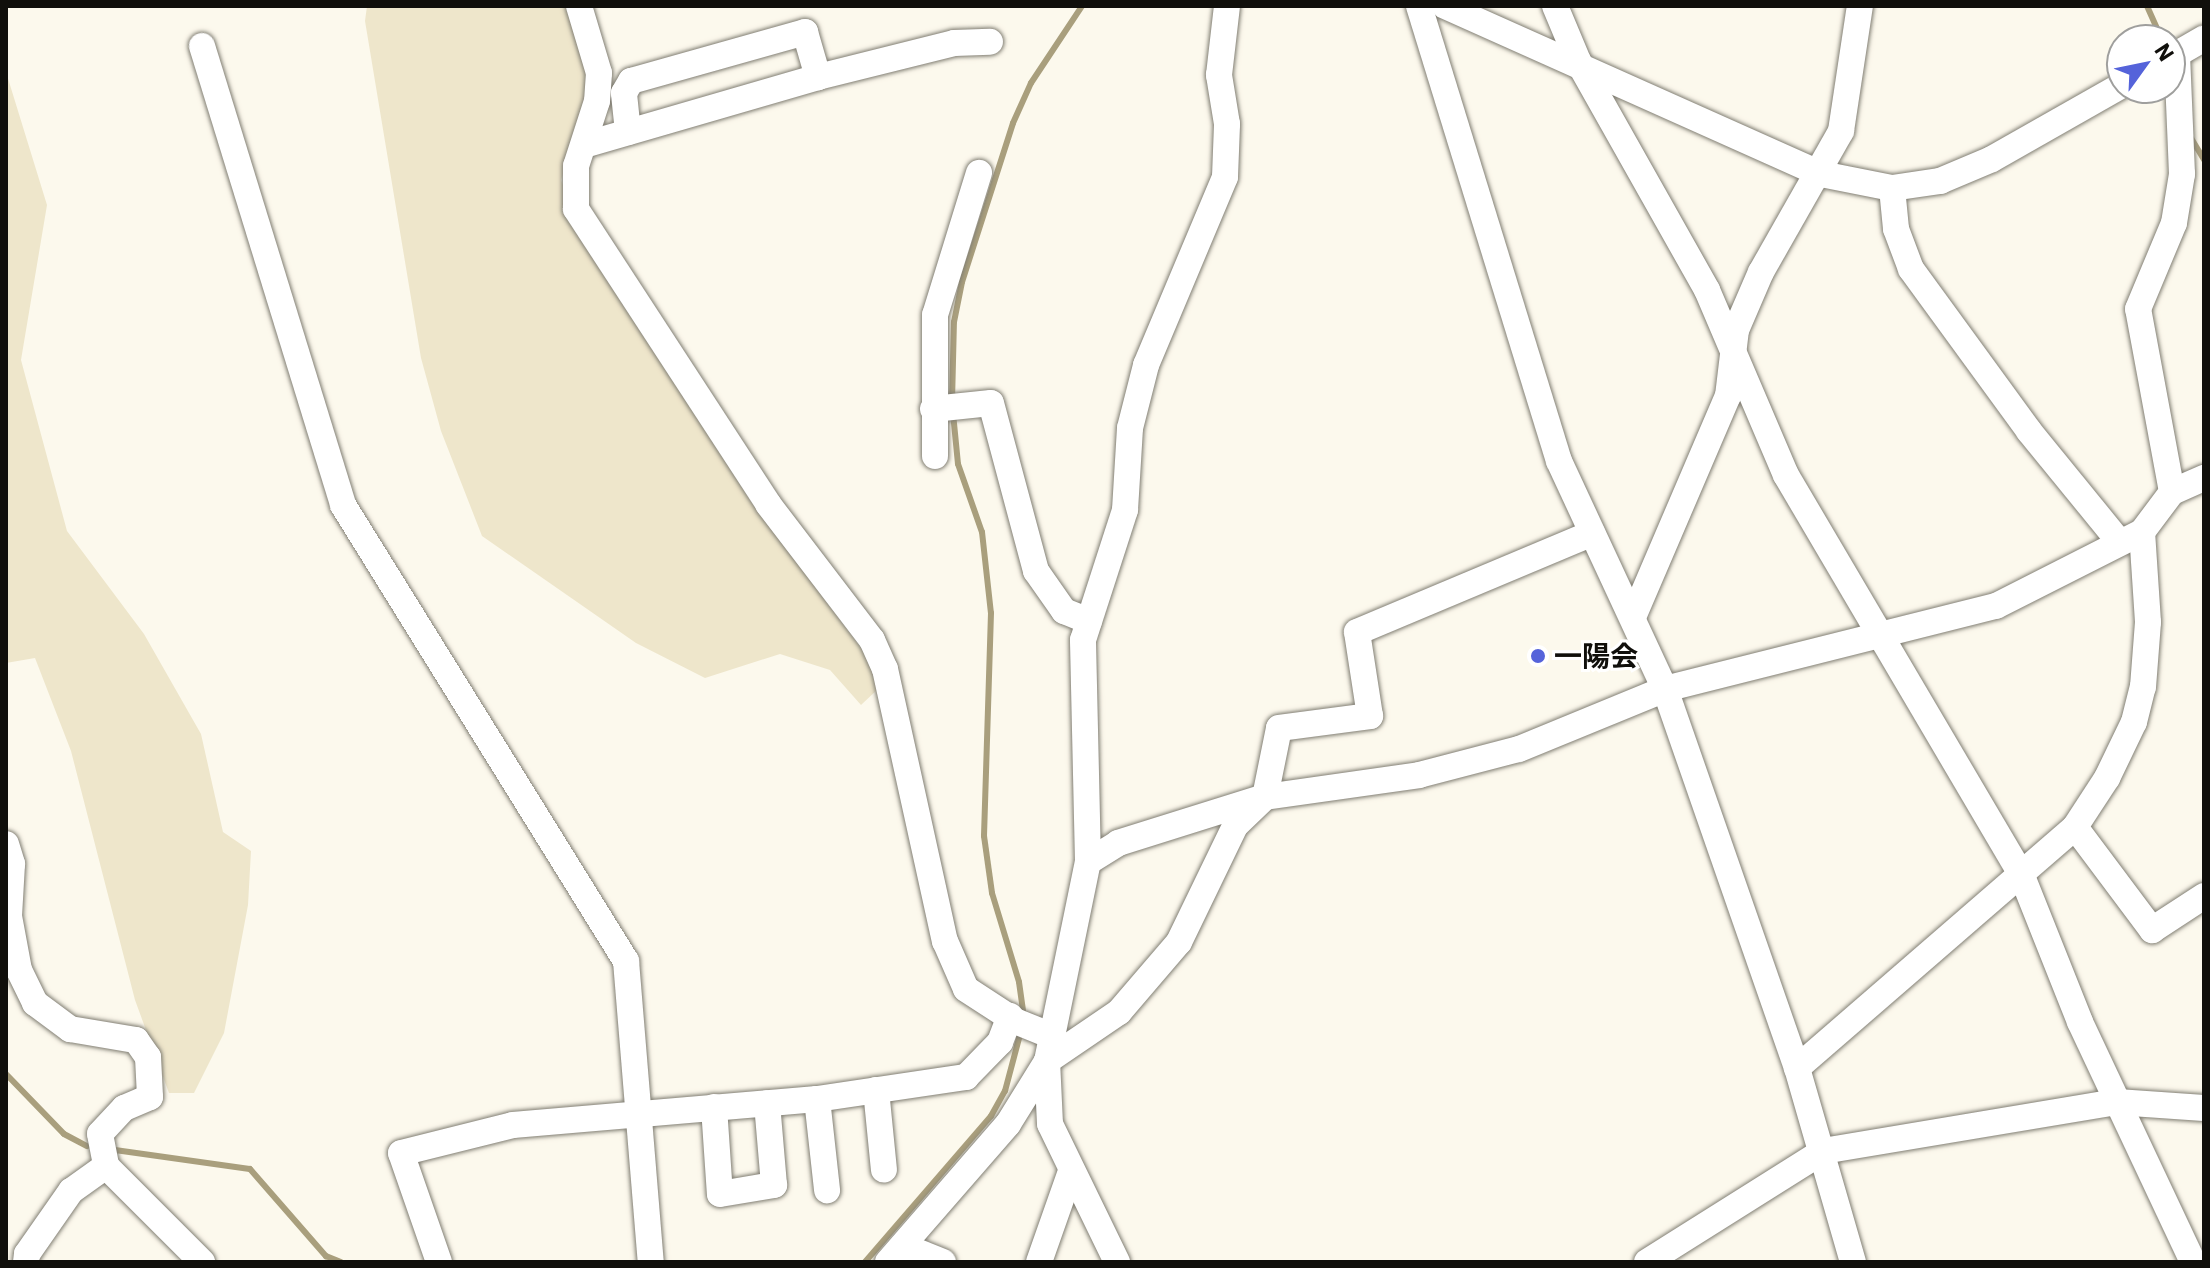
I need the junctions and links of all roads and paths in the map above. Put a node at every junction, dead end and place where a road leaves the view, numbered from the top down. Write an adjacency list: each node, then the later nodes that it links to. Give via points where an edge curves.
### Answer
1 (579, 6): 16 (street, via 599,73)
2 (1227, 6): 28 (street, via 1219,75 1227,124 1225,177 1146,365 1130,428 1125,510)
3 (1419, 6): 25 (street, via 1559,461)
4 (1445, 6): 11 (street)
5 (1555, 6): 11 (street)
6 (1860, 6): 18 (street, via 1841,131)
7 (2204, 38): 10 (street)
8 (990, 42): 12 (street, via 954,43)
9 (202, 46): 45 (street, via 343,505 626,961)
10 (2186, 48)
11 (1578, 61): 18 (street); 20 (street, via 1707,290)
12 (818, 77): 15 (street); 15 (street, via 805,32 631,81 624,93)
13 (2106, 94): 19 (street, via 1992,159 1940,181)
14 (2177, 104): 24 (street, via 2182,174 2174,223 2138,309)
15 (628, 132): 16 (street)
16 (584, 145): 37 (street, via 576,166 576,209 768,504 872,640 885,669 945,941 966,989)
17 (979, 173): 21 (street, via 935,315)
18 (1821, 174): 19 (street); 20 (street, via 1761,272 1736,330)
19 (1892, 188): 26 (street, via 1896,229 1911,269 2029,431)
20 (1736, 363): 27 (street, via 1728,396); 29 (street, via 1786,475 1866,616)
21 (945, 408): 22 (street); 28 (street, via 991,403 1036,571 1064,611)
22 (935, 456)
23 (2204, 478): 24 (street)
24 (2172, 492): 26 (street)
25 (1592, 533): 27 (street); 31 (street, via 1357,632 1370,716 1279,728)
26 (2130, 536): 29 (street, via 1996,606); 32 (street, via 2148,622 2143,687 2121,753)
27 (1634, 615): 30 (street)
28 (1089, 621): 34 (street, via 1081,687)
29 (1884, 637): 30 (street); 35 (street)
30 (1665, 689): 31 (street, via 1519,749 1419,775); 38 (street)
31 (1265, 797): 34 (street, via 1118,843); 37 (street, via 1235,826 1179,942 1142,992)
32 (2075, 827): 35 (street); 36 (street, via 2152,930)
33 (6, 844): 47 (street, via 12,864 9,916 19,970 35,1003 70,1029 136,1040 148,1057 150,1097 124,1108 100,1134)
34 (1088, 862): 37 (street)
35 (2022, 876): 38 (street); 41 (street)
36 (2204, 896)
37 (1031, 1032): 39 (street, via 1000,1042 966,1077); 49 (street, via 1050,1124); 51 (street, via 1008,1124)
38 (1797, 1068): 46 (street)
39 (876, 1090): 40 (street); 48 (street)
40 (817, 1099): 42 (street); 50 (street)
41 (2117, 1102): 44 (street); 46 (street); 61 (street)
42 (767, 1103): 43 (street); 43 (street, via 774,1185 720,1194)
43 (714, 1107): 45 (street)
44 (2204, 1108)
45 (639, 1117): 54 (street, via 513,1125 401,1153); 55 (street)
46 (1823, 1151): 59 (street); 60 (street)
47 (106, 1166): 52 (street, via 71,1191); 53 (street)
48 (884, 1170)
49 (1070, 1174): 57 (street); 58 (street)
50 (827, 1190)
51 (896, 1254): 56 (street)
52 (26, 1262)
53 (202, 1262)
54 (439, 1262)
55 (651, 1262)
56 (943, 1262)
57 (1039, 1262)
58 (1117, 1262)
59 (1647, 1262)
60 (1853, 1262)
61 (2193, 1262)

